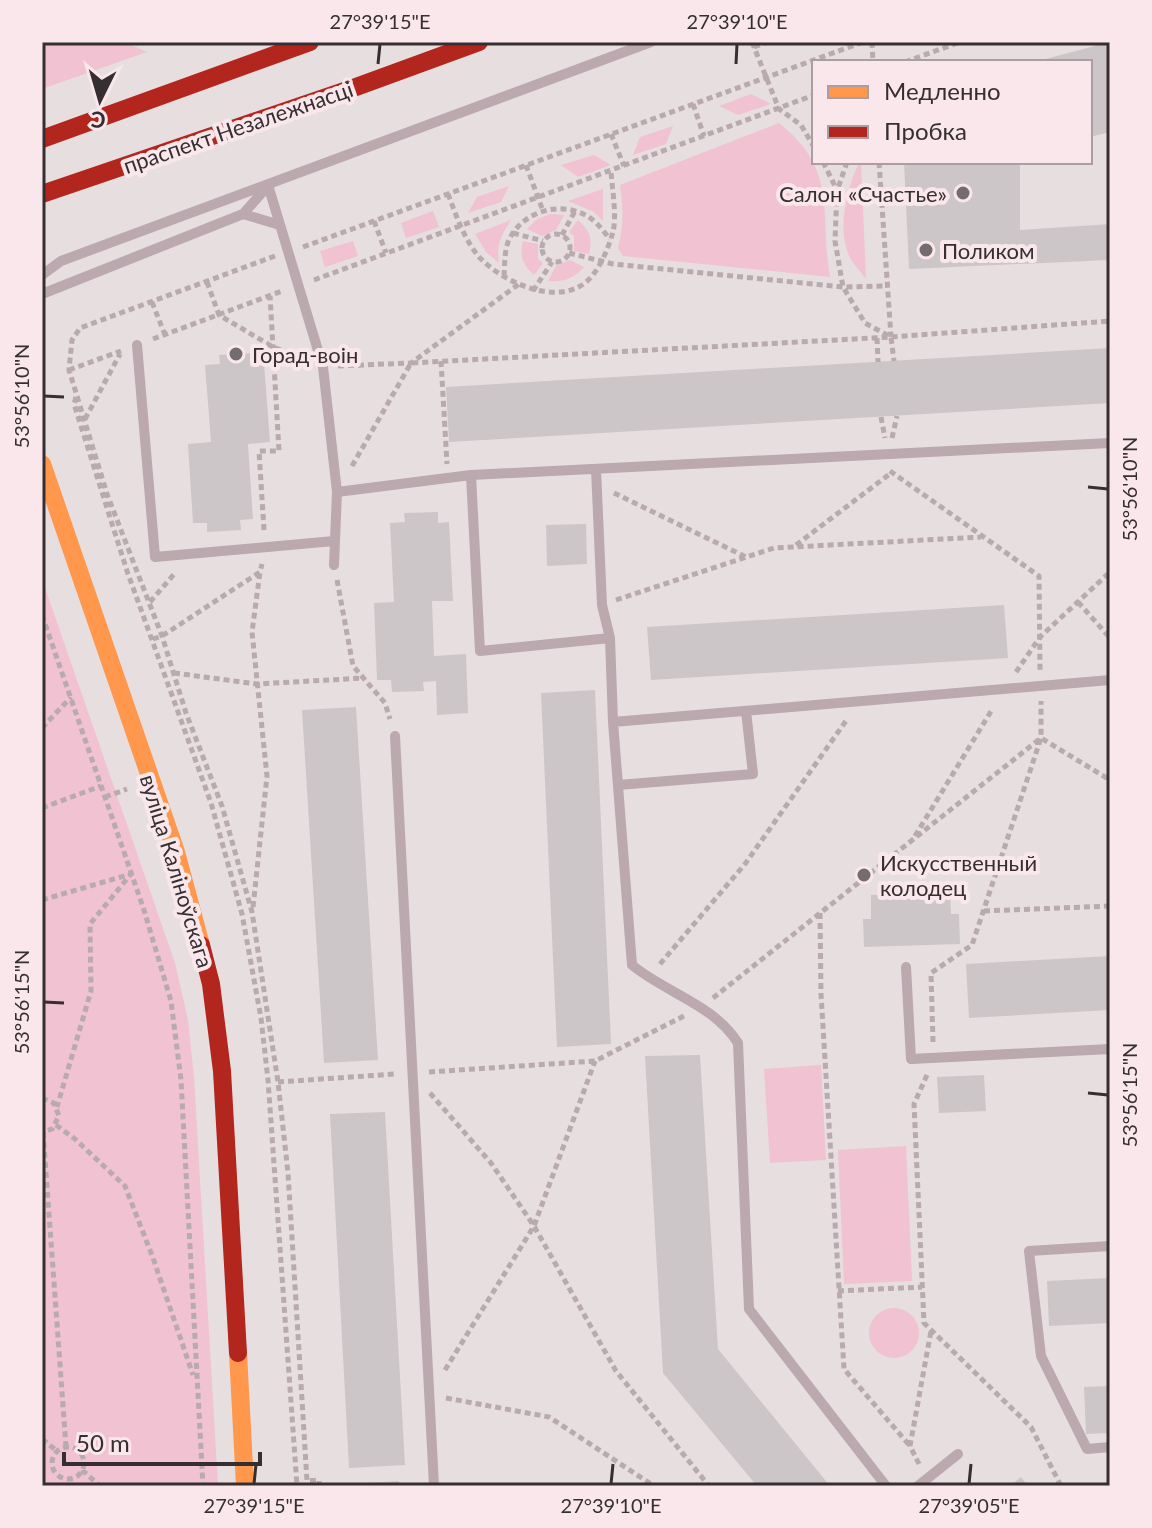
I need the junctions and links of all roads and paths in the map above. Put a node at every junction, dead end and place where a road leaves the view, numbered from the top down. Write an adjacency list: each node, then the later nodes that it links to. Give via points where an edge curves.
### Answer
1 (310, 42): 17 (main road)
2 (479, 42): 27 (main road, праспект Незалежнасці)
3 (651, 42): 25 (lane)
4 (768, 42): 7 (path)
5 (863, 42): 9 (path)
6 (960, 42): 10 (path)
7 (753, 44): 11 (path)
8 (812, 60): 11 (path)
9 (813, 60)
10 (910, 60)
11 (766, 77): 13 (path); 14 (path)
12 (812, 96): 14 (path)
13 (693, 104): 15 (path); 16 (path)
14 (779, 109): 16 (path); 18 (path, via 801,125)
15 (611, 134): 22 (path); 23 (path)
16 (704, 136): 23 (path)
17 (42, 139)
18 (812, 144)
19 (824, 164): 26 (path)
20 (846, 164): 26 (path)
21 (879, 164): 50 (path)
22 (526, 165): 28 (path); 29 (path)
23 (624, 166): 24 (path)
24 (611, 171): 29 (path); 38 (path)
25 (268, 185): 32 (lane); 34 (lane); 45 (lane, via 61,261)
26 (837, 191): 51 (path, via 835,241)
27 (42, 194)
28 (448, 194): 33 (path); 35 (path)
29 (538, 197): 30 (path); 35 (path)
30 (543, 211): 31 (path); 36 (path, via 520,222)
31 (575, 211): 37 (path); 38 (path, via 592,219)
32 (243, 214): 34 (lane); 53 (lane)
33 (374, 221): 40 (path); 41 (path)
34 (280, 225): 40 (lane)
35 (460, 226): 41 (path); 46 (path, via 480,258)
36 (513, 233): 39 (path); 46 (path)
37 (562, 235): 39 (path, via 553,234); 42 (path)
38 (610, 239): 44 (path)
39 (543, 242): 43 (path, via 543,254)
40 (288, 252): 47 (path); 49 (lane)
41 (386, 253): 49 (path)
42 (569, 253): 43 (path); 44 (path)
43 (552, 262): 52 (path)
44 (601, 262): 51 (path); 52 (path, via 582,285)
45 (42, 275)
46 (504, 276): 48 (path)
47 (207, 282): 55 (path); 56 (path)
48 (519, 284): 52 (path); 66 (path)
49 (298, 285): 54 (path); 67 (lane)
50 (886, 286): 51 (path); 59 (path)
51 (843, 287): 59 (path, via 865,323)
52 (533, 291)
53 (42, 294)
54 (270, 296): 56 (path); 62 (path)
55 (152, 302): 58 (path); 70 (path, via 75,334 69,370 123,350)
56 (219, 315): 58 (path); 62 (path)
57 (1110, 321): 59 (path)
58 (165, 335): 61 (path)
59 (891, 337): 60 (path); 64 (path)
60 (877, 338): 63 (path); 65 (path)
61 (137, 345): 84 (lane, via 155,557)
62 (273, 347): 67 (path); 83 (path, via 279,451 259,451)
63 (441, 361): 66 (path); 77 (path)
64 (894, 361)
65 (878, 362)
66 (411, 363): 67 (path); 79 (path)
67 (323, 367): 79 (lane)
68 (76, 394): 87 (path, via 74,404 103,502 153,639)
69 (897, 416): 72 (path)
70 (84, 420)
71 (1110, 443): 72 (lane)
72 (889, 454): 74 (lane); 75 (path)
73 (42, 464): 147 (main road, вуліца Каліноўскага, via 176,852 211,984 222,1071)
74 (596, 469): 76 (lane); 78 (lane)
75 (891, 473): 80 (path); 82 (path)
76 (471, 475): 77 (lane); 92 (lane, via 480,651)
77 (448, 478): 79 (lane)
78 (597, 484): 85 (path); 90 (lane)
79 (337, 492): 81 (lane)
80 (982, 537): 82 (path); 98 (path, via 1039,576)
81 (334, 541): 83 (lane); 86 (lane)
82 (794, 546): 85 (path)
83 (265, 548): 84 (lane); 87 (path)
84 (191, 554): 89 (path)
85 (747, 557): 90 (path)
86 (334, 565): 95 (path, via 353,666)
87 (260, 572): 97 (path, via 252,632)
88 (1078, 602): 93 (path)
89 (150, 603)
90 (602, 605): 92 (lane)
91 (42, 615): 99 (path)
92 (610, 638): 102 (lane)
93 (1110, 638)
94 (174, 673): 97 (path)
95 (364, 678): 97 (path); 104 (path, via 385,703)
96 (1110, 680): 98 (lane)
97 (257, 684): 114 (path, via 267,776)
98 (1041, 686): 100 (lane); 105 (path)
99 (71, 697): 103 (path); 108 (path)
100 (860, 701): 101 (lane); 117 (path, via 745,864)
101 (746, 711): 102 (lane); 107 (lane, via 753,774)
102 (613, 722): 107 (lane)
103 (42, 728)
104 (395, 736): 122 (lane)
105 (1041, 738): 106 (path); 113 (path); 115 (path)
106 (1110, 780)
107 (618, 785): 117 (lane, via 632,965)
108 (101, 786): 109 (path); 110 (path)
109 (42, 808)
110 (131, 874): 111 (path); 125 (path, via 90,924 91,991); 133 (path, via 165,976 177,1037)
111 (42, 900)
112 (1110, 906): 113 (path)
113 (984, 911): 120 (path, via 972,945 931,973)
114 (252, 912)
115 (820, 913): 118 (path); 131 (path)
116 (906, 967): 120 (lane, via 911,1059)
117 (648, 978): 118 (lane)
118 (701, 1007): 121 (path); 152 (lane, via 726,1025 738,1043 749,1309)
119 (1110, 1049): 120 (lane)
120 (934, 1058): 130 (path, via 914,1104)
121 (595, 1061): 122 (path); 128 (path)
122 (412, 1073): 123 (path); 128 (path, via 491,1163); 134 (lane)
123 (278, 1082)
124 (42, 1098): 125 (path)
125 (57, 1107): 126 (path)
126 (56, 1125): 127 (path); 133 (path, via 125,1186)
127 (42, 1132): 137 (path)
128 (534, 1226): 134 (path); 151 (path, via 616,1371)
129 (1110, 1246): 138 (lane, via 1029,1251 1041,1356 1087,1449)
130 (922, 1287): 131 (path); 132 (path, via 924,1323)
131 (838, 1291): 136 (path, via 844,1369)
132 (931, 1331): 136 (path); 153 (path, via 1031,1427)
133 (196, 1383): 146 (path)
134 (429, 1394): 149 (lane); 150 (path, via 549,1417)
135 (42, 1439): 139 (path)
136 (910, 1446): 144 (path)
137 (66, 1447): 139 (path); 141 (path, via 79,1452)
138 (1110, 1447)
139 (57, 1451): 143 (path, via 53,1469)
140 (958, 1454): 144 (lane)
141 (82, 1470): 143 (path); 145 (path)
142 (307, 1481): 148 (path, via 296,1481)
143 (69, 1482)
144 (922, 1483)
145 (100, 1486)
146 (203, 1486)
147 (245, 1486)
148 (297, 1486)
149 (434, 1486)
150 (654, 1486)
151 (709, 1486)
152 (886, 1486)
153 (1061, 1486)

